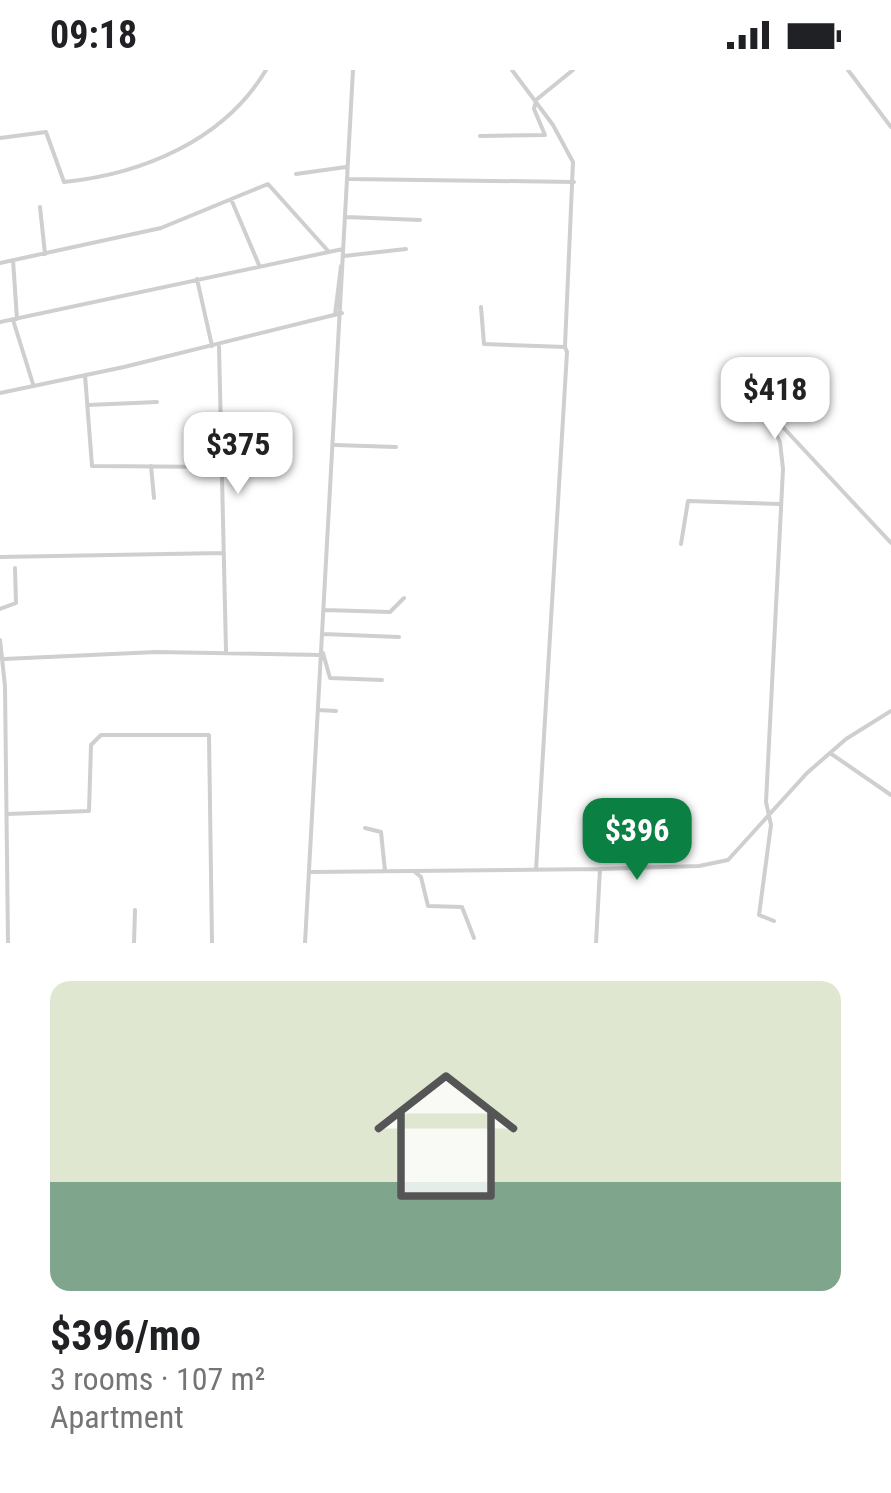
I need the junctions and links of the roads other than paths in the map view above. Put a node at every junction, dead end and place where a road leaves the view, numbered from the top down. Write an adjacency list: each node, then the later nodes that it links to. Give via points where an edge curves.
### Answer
1 (266, 70): 9 (street, via 251,96 215,129 129,168 64,182 46,132)
2 (353, 70): 10 (street)
3 (512, 70): 6 (street)
4 (573, 70): 6 (street)
5 (848, 70): 7 (street)
6 (536, 100): 8 (street, via 546,136); 13 (street, via 563,140)
7 (891, 127)
8 (480, 136)
9 (0, 138)
10 (348, 167): 11 (street); 12 (street)
11 (296, 174)
12 (348, 179): 13 (street); 16 (street)
13 (574, 182): 35 (street)
14 (231, 198): 20 (street, via 271,185); 21 (street, via 161,228); 26 (street)
15 (40, 206): 21 (street)
16 (346, 217): 17 (street); 18 (street)
17 (420, 220)
18 (344, 249): 20 (street); 22 (street)
19 (406, 249): 22 (street)
20 (329, 252): 26 (street)
21 (45, 254): 23 (street)
22 (344, 256): 25 (street)
23 (13, 260): 24 (street); 31 (street)
24 (0, 263)
25 (344, 264): 29 (street); 30 (street)
26 (259, 265): 27 (street)
27 (196, 279): 31 (street); 34 (street)
28 (480, 307): 35 (street, via 484,344)
29 (342, 313): 30 (street); 41 (street)
30 (335, 314): 33 (street)
31 (15, 319): 32 (street); 37 (street)
32 (0, 322)
33 (219, 345): 34 (street); 44 (street)
34 (212, 346): 36 (street)
35 (565, 347): 72 (street)
36 (86, 375): 37 (street); 40 (street)
37 (33, 384): 38 (street)
38 (0, 392)
39 (156, 402): 40 (street)
40 (88, 405): 43 (street, via 92,466)
41 (335, 446): 42 (street); 54 (street)
42 (396, 447)
43 (151, 466): 44 (street); 45 (street)
44 (221, 468): 49 (street)
45 (154, 498)
46 (782, 504): 47 (street, via 780,442 762,405); 48 (street, via 688,501); 69 (street)
47 (891, 543)
48 (682, 544)
49 (222, 553): 50 (street); 58 (street)
50 (0, 557)
51 (15, 568): 53 (street, via 16,603)
52 (404, 598): 54 (street, via 392,612)
53 (0, 609)
54 (325, 610): 55 (street)
55 (323, 634): 56 (street); 59 (street)
56 (400, 637)
57 (0, 640): 60 (street)
58 (226, 651): 59 (street); 60 (street)
59 (322, 653): 61 (street, via 330,678); 63 (street)
60 (4, 659): 62 (street)
61 (382, 680)
62 (3, 686): 68 (street)
63 (319, 710): 64 (street); 74 (street)
64 (336, 711)
65 (891, 712): 66 (street)
66 (830, 753): 67 (street); 69 (street)
67 (891, 795)
68 (8, 814): 77 (street); 83 (street, via 89,810 96,737 209,735)
69 (767, 816): 71 (street, via 728,860); 79 (street, via 758,916)
70 (364, 828): 73 (street, via 380,830)
71 (600, 868): 72 (street); 85 (street)
72 (536, 870): 75 (street)
73 (385, 871): 74 (street); 75 (street)
74 (312, 872): 84 (street)
75 (416, 872): 80 (street, via 428,906 462,907)
76 (0, 899): 77 (street)
77 (8, 899): 81 (street)
78 (134, 910): 82 (street)
79 (774, 921)
80 (474, 938)
81 (8, 943)
82 (134, 943)
83 (212, 943)
84 (305, 943)
85 (596, 943)

